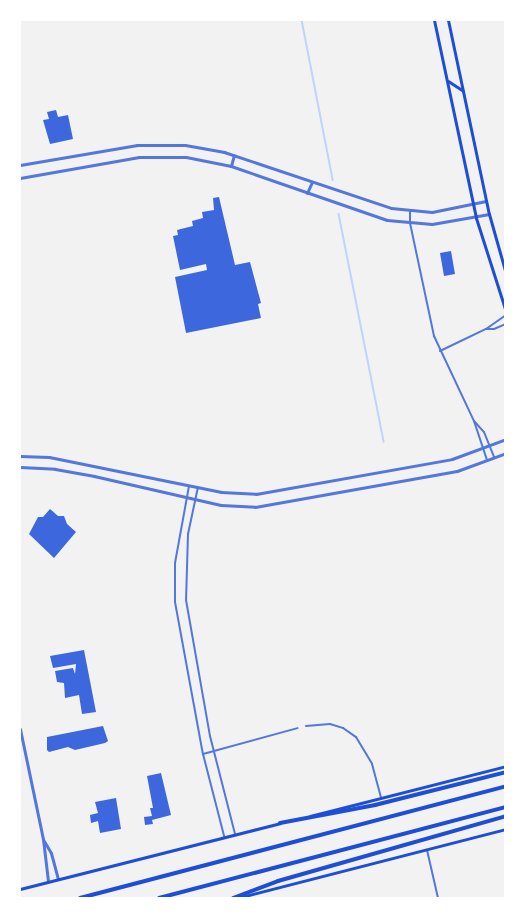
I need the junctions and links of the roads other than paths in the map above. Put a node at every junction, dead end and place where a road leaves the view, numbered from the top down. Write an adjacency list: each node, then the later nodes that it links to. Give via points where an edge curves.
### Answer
1 (434, 20): 3 (main road)
2 (448, 20): 4 (main road)
3 (447, 80): 4 (main road); 12 (main road)
4 (462, 90): 11 (main road)
5 (234, 155): 6 (street, via 185,145 147,144); 7 (street); 9 (street)
6 (20, 165)
7 (231, 166): 8 (street, via 186,157 148,156); 10 (street)
8 (20, 178)
9 (312, 182): 10 (street); 13 (street, via 391,208)
10 (307, 193): 16 (street, via 367,214)
11 (486, 201): 12 (street); 14 (main road)
12 (473, 204): 13 (street, via 432,212); 15 (main road)
13 (410, 210): 16 (street)
14 (489, 214): 15 (street); 17 (main road)
15 (476, 218): 16 (street, via 441,224); 18 (main road)
16 (410, 223): 21 (street)
17 (506, 274)
18 (506, 313): 20 (street)
19 (506, 324): 20 (street)
20 (486, 329): 21 (street)
21 (440, 351): 22 (street)
22 (474, 421): 24 (street); 25 (street)
23 (506, 439): 24 (street)
24 (490, 447): 25 (street); 28 (street)
25 (482, 449): 29 (street); 32 (street, via 452,459 275,492 239,494)
26 (506, 453): 28 (street)
27 (20, 456): 31 (street, via 49,457)
28 (494, 458): 29 (street)
29 (487, 460): 34 (street, via 458,471 278,504 231,506)
30 (20, 467): 33 (street, via 63,470)
31 (189, 486): 32 (street); 33 (street)
32 (198, 487): 34 (street)
33 (187, 496): 34 (street); 39 (street, via 175,563 175,602)
34 (196, 498): 38 (street, via 188,534 186,599)
35 (306, 726): 43 (street, via 330,724 356,736 369,758)
36 (298, 728): 38 (street)
37 (20, 729): 50 (street)
38 (213, 751): 39 (street); 48 (street)
39 (203, 754): 49 (street)
40 (506, 766): 43 (main road)
41 (506, 772): 46 (highway, via 375,805)
42 (506, 786): 55 (highway)
43 (381, 798): 46 (main road)
44 (506, 807): 56 (highway)
45 (506, 816): 57 (highway, via 278,881)
46 (280, 823): 48 (main road)
47 (506, 829): 51 (main road)
48 (235, 834): 49 (main road)
49 (224, 836): 52 (main road)
50 (43, 839): 52 (street); 53 (street)
51 (428, 850): 57 (main road); 58 (street)
52 (58, 879): 53 (main road)
53 (48, 881): 54 (main road)
54 (20, 889)
55 (80, 898)
56 (159, 898)
57 (234, 898)
58 (438, 898)

